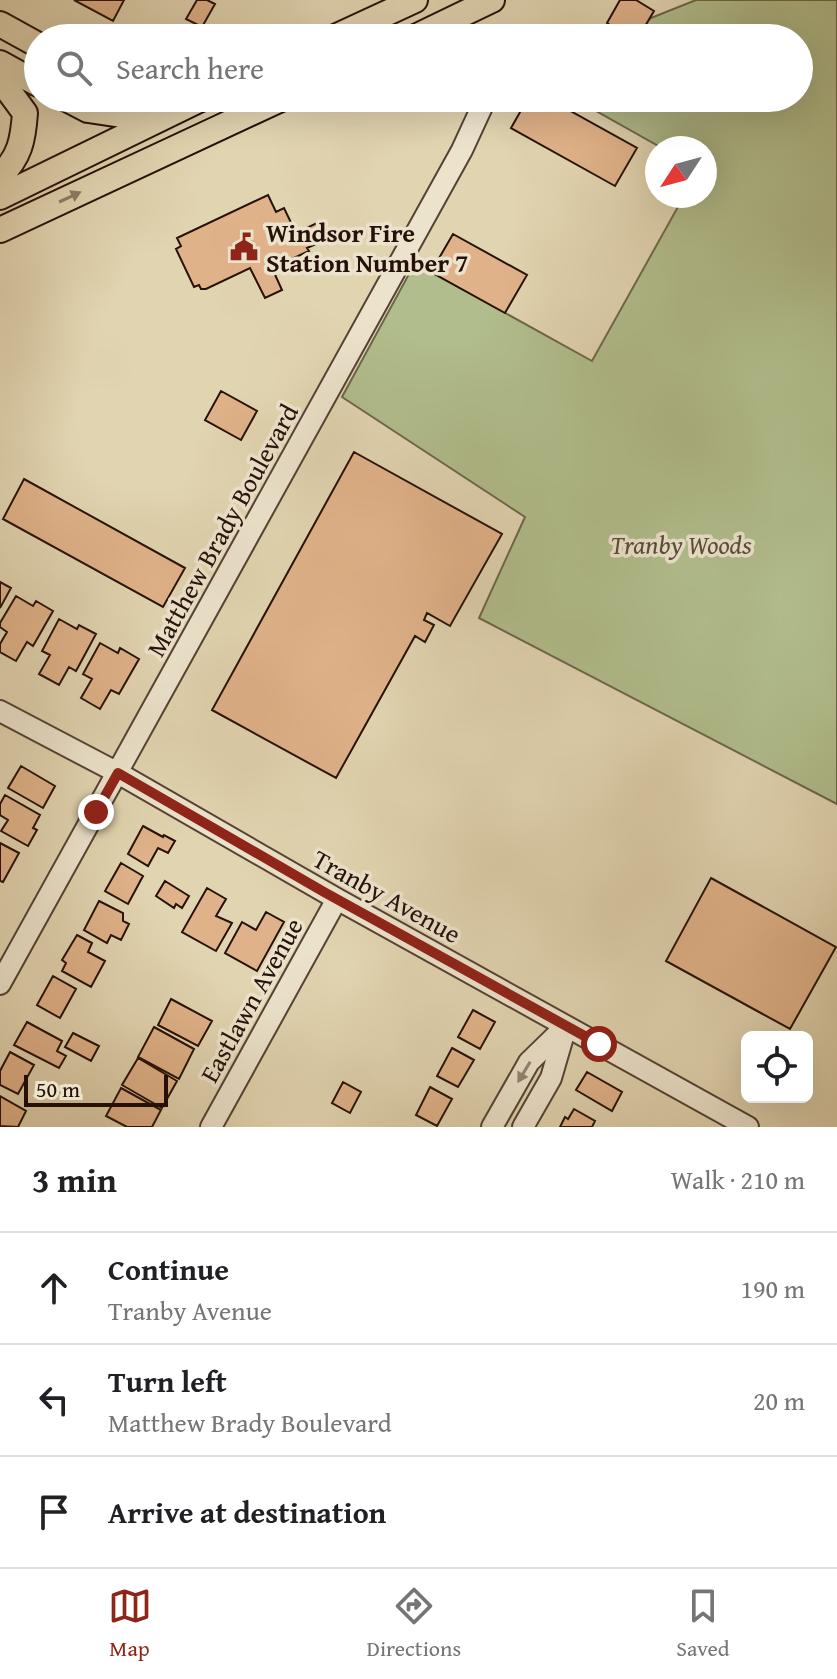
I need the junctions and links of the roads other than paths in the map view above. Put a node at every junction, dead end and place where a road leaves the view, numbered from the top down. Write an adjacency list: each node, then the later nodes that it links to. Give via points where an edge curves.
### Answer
1 (415, 0): 4 (main road)
2 (492, 0): 5 (main road)
3 (0, 24): 6 (main road)
4 (363, 24)
5 (442, 24)
6 (24, 37)
7 (0, 63): 8 (main road)
8 (24, 76)
9 (0, 79): 10 (main road)
10 (24, 112)
11 (24, 112): 19 (main road, via 22,145)
12 (101, 112): 17 (main road)
13 (146, 112): 17 (main road)
14 (172, 112): 17 (main road)
15 (253, 112): 18 (main road)
16 (480, 112): 23 (street, Matthew Brady Boulevard)
17 (155, 120): 18 (main road); 20 (main road)
18 (170, 150): 21 (main road, one-way to 18)
19 (0, 176)
20 (0, 197)
21 (0, 230)
22 (0, 711): 23 (street, Tranby Avenue)
23 (118, 773): 24 (street, Tranby Avenue); 25 (street, Matthew Brady Boulevard)
24 (337, 899): 26 (street, Tranby Avenue); 27 (street, Eastlawn Avenue)
25 (0, 984)
26 (566, 1026): 28 (street, one-way to 28, via 529,1062); 29 (street, via 551,1078); 30 (street, Tranby Avenue)
27 (211, 1127)
28 (492, 1127)
29 (523, 1127)
30 (748, 1127)

